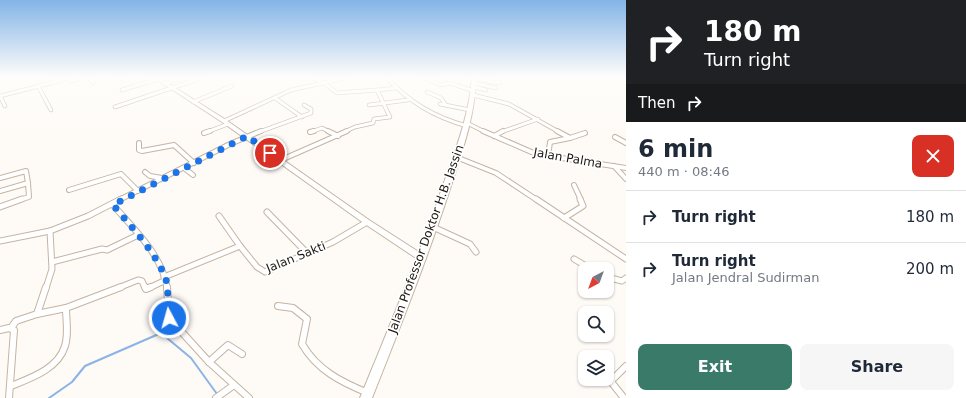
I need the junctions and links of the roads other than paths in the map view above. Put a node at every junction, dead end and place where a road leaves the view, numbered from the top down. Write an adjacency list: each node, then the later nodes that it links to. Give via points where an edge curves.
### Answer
1 (0, 96): 20 (street)
2 (43, 96): 22 (street)
3 (151, 96): 21 (street)
4 (183, 96): 14 (street)
5 (209, 96): 14 (street)
6 (280, 96): 12 (street)
7 (380, 96): 15 (street)
8 (404, 96): 13 (street, Jalan Palma)
9 (435, 96): 17 (street)
10 (472, 96): 23 (highway, Jalan Professor Doktor H.B. Jassin)
11 (494, 96): 25 (street)
12 (275, 98): 24 (street); 26 (street)
13 (408, 100): 15 (street); 27 (street, Jalan Palma, via 442,119)
14 (193, 102): 26 (street)
15 (383, 103): 19 (street); 32 (street, via 390,117 374,119 373,123 355,127)
16 (440, 104): 17 (street)
17 (445, 104): 23 (street)
18 (304, 105): 24 (street, via 312,111)
19 (369, 105)
20 (5, 106)
21 (115, 107)
22 (51, 110)
23 (470, 110): 27 (highway, Jalan Professor Doktor H.B. Jassin)
24 (302, 117): 31 (street)
25 (538, 119): 33 (street, via 506,129); 35 (street)
26 (226, 122): 29 (street); 31 (street)
27 (467, 124): 33 (street, Jalan Palma); 39 (highway, Jalan Professor Doktor H.B. Jassin)
28 (310, 132): 32 (street, via 322,128)
29 (204, 133)
30 (585, 133): 35 (street)
31 (247, 136): 40 (street); 41 (street)
32 (338, 136): 40 (street)
33 (494, 136): 38 (street, Jalan Palma, via 519,148)
34 (614, 137): 37 (street)
35 (570, 138): 38 (street, via 550,142)
36 (139, 143): 41 (street, via 139,150 142,151 174,145)
37 (626, 143)
38 (548, 156): 42 (street, Jalan Palma)
39 (456, 157): 59 (street, via 496,173); 61 (highway, Jalan Professor Doktor H.B. Jassin)
40 (281, 160): 60 (street)
41 (194, 163): 43 (street)
42 (614, 166): 44 (street, Jalan Palma); 49 (street)
43 (184, 168): 46 (street); 48 (street)
44 (626, 168)
45 (145, 172): 48 (street, via 150,176)
46 (193, 175)
47 (0, 178): 50 (street, via 26,171)
48 (162, 178): 54 (street)
49 (626, 179)
50 (28, 183): 53 (street); 56 (street, via 29,197)
51 (574, 185): 59 (street, via 583,206)
52 (69, 190): 54 (street, via 121,174)
53 (0, 191)
54 (138, 191): 55 (street)
55 (113, 205): 62 (street); 63 (street)
56 (0, 207)
57 (267, 212): 67 (street)
58 (219, 216): 65 (street)
59 (564, 218): 70 (street)
60 (367, 222): 67 (street, Jalan Sakti); 68 (street)
61 (433, 227): 66 (street, via 470,244); 68 (highway, Jalan Professor Doktor H.B. Jassin)
62 (50, 231): 64 (street); 71 (street)
63 (138, 235): 71 (street, via 107,250 102,249); 74 (street, via 149,249)
64 (0, 241)
65 (240, 246): 67 (street, Jalan Sakti, via 263,272); 74 (street)
66 (476, 252)
67 (306, 253)
68 (422, 258): 87 (highway, Jalan Professor Doktor H.B. Jassin)
69 (574, 259): 72 (street)
70 (626, 259)
71 (52, 262): 78 (street, via 49,280)
72 (579, 262)
73 (626, 278): 75 (street, via 622,281)
74 (165, 279): 77 (street, via 146,289 142,281 138,280); 82 (street, via 169,318)
75 (614, 279)
76 (278, 306): 87 (street, via 293,308 308,319 302,344 315,363)
77 (66, 308): 78 (street); 85 (street, via 66,339 63,351 43,371)
78 (37, 314): 79 (street, via 16,322)
79 (11, 328): 80 (street); 85 (street, via 14,330)
80 (0, 330)
81 (242, 354): 82 (street, via 228,345)
82 (209, 362): 84 (street)
83 (626, 366): 90 (street, via 612,380)
84 (234, 385): 86 (street); 89 (street)
85 (11, 386): 88 (street)
86 (219, 396)
87 (367, 396)
88 (9, 398)
89 (249, 398)
90 (624, 398)

